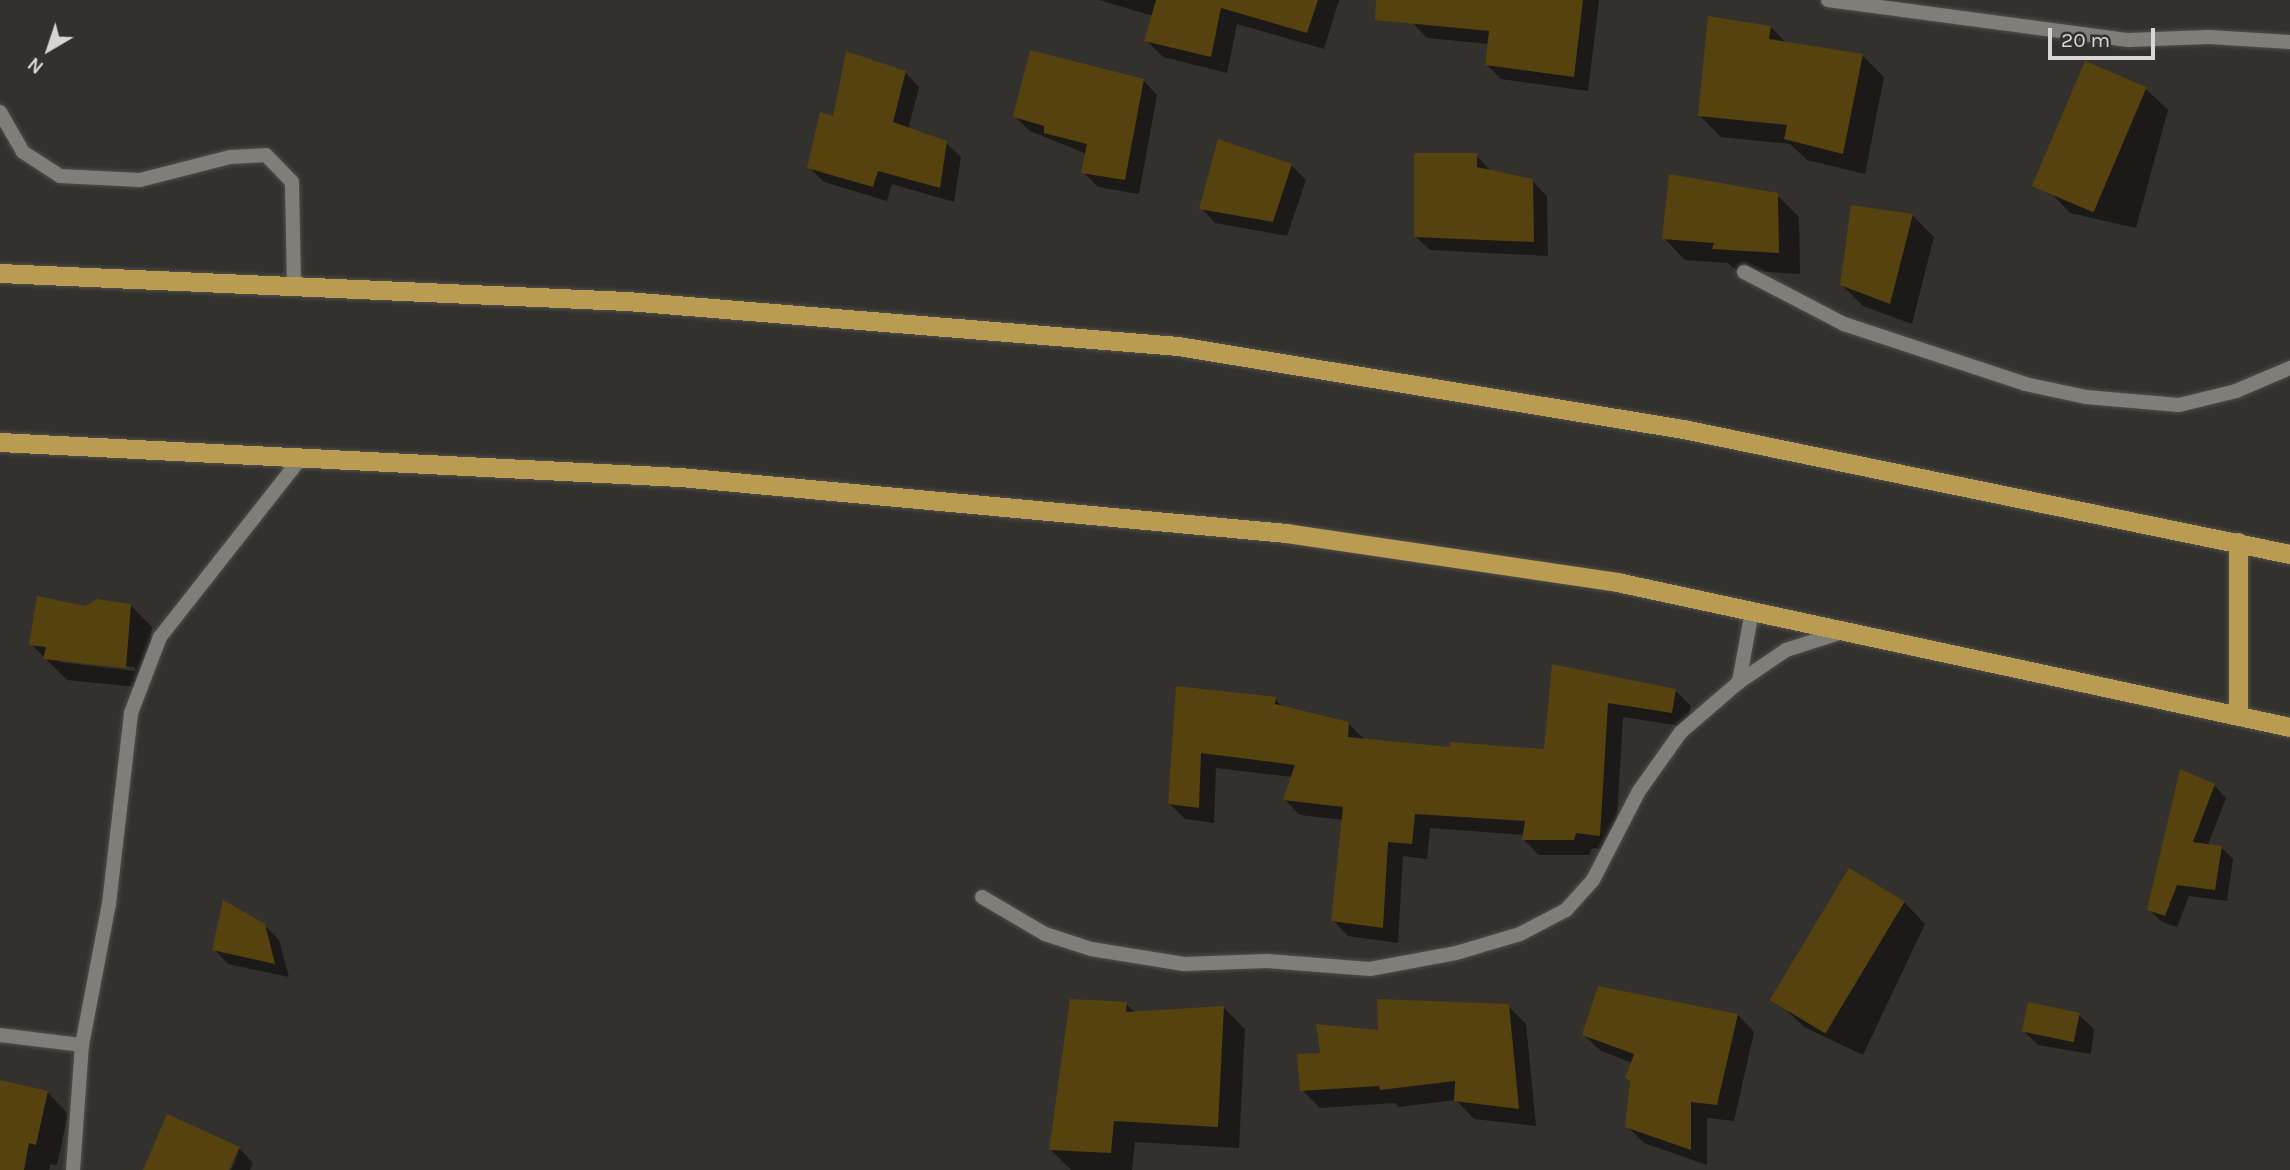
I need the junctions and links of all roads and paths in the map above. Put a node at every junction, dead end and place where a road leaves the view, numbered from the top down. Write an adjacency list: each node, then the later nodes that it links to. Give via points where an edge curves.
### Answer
1 (1828, 0): 2 (street, via 2128,40 2208,37)
2 (2290, 42)
3 (0, 112): 6 (street, via 23,152 60,176 140,180 230,157 266,155 292,182)
4 (1744, 272): 7 (street, via 1844,324 2025,384 2086,397 2179,405 2236,391)
5 (0, 273): 6 (highway)
6 (295, 285): 10 (highway, via 627,301 1178,346 1683,429)
7 (2290, 368)
8 (0, 442): 9 (highway)
9 (300, 459): 12 (highway, via 680,477 1273,531 1617,582); 19 (street, via 160,638 144,673 131,713 109,904)
10 (2238, 542): 11 (highway); 15 (highway)
11 (2290, 554)
12 (1752, 611): 13 (highway); 14 (street)
13 (1847, 631): 14 (street, via 1786,650); 15 (highway)
14 (1739, 682): 17 (street, via 1681,732 1639,791 1593,880 1566,910 1520,934 1456,953 1370,969 1267,961 1184,964 1091,949 1056,938)
15 (2238, 714): 16 (highway)
16 (2290, 727)
17 (982, 897)
18 (0, 1035): 19 (street)
19 (82, 1045): 20 (street)
20 (73, 1170)

